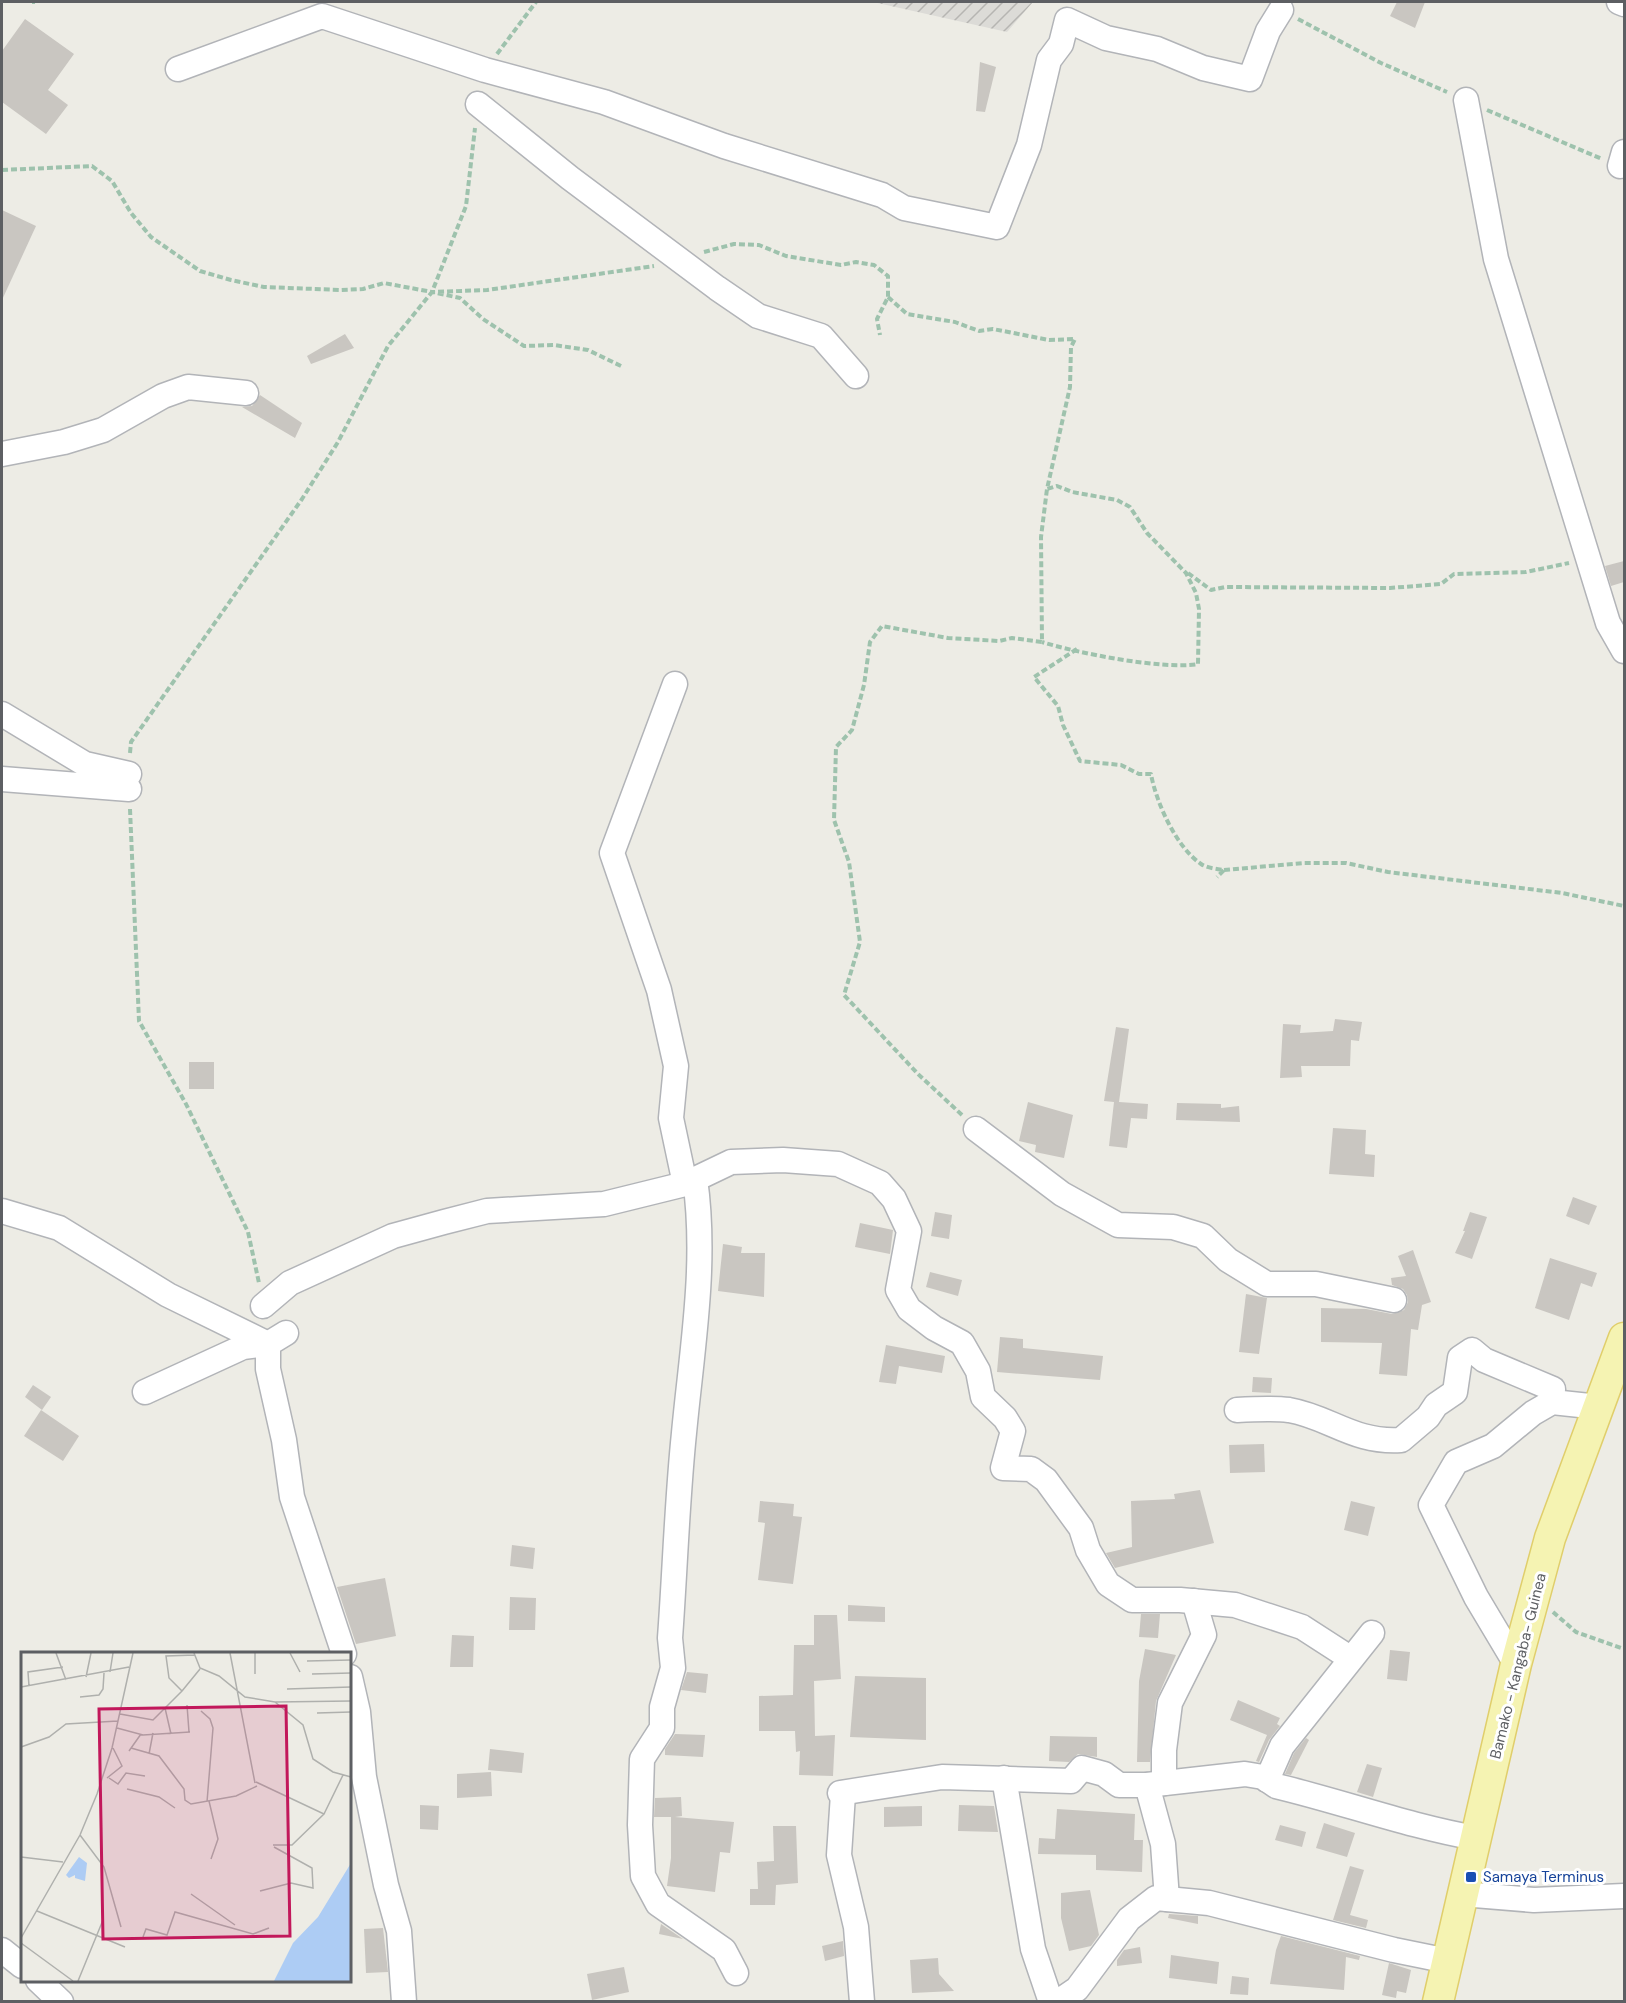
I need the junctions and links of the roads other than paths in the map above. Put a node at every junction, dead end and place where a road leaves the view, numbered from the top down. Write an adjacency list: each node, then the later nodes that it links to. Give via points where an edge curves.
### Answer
1 (1619, 2): 2 (street)
2 (1624, 4)
3 (1281, 10): 4 (street, via 1268,31 1250,79 1203,68 1156,49 1106,38 1067,20 1061,44 1049,60 1029,145 997,227 904,208 882,195 724,146 604,102 485,70 321,16)
4 (178, 69)
5 (1466, 100): 10 (street, via 1496,259 1608,623)
6 (478, 104): 7 (street, via 678,259 759,316 821,336)
7 (856, 376)
8 (246, 393): 9 (street, via 188,387 163,396 103,429 64,442)
9 (2, 454)
10 (1624, 651)
11 (675, 684): 15 (street, via 612,853 658,990 674,1055 671,1118)
12 (2, 714): 13 (street, via 86,764 129,781)
13 (2, 779)
14 (976, 1129): 17 (street, via 1062,1194 1118,1225 1173,1227 1203,1236 1228,1260 1267,1284 1316,1284)
15 (690, 1181): 18 (street, via 604,1204 487,1211 393,1236 290,1283); 25 (street, via 731,1161 783,1160 838,1164 880,1183 894,1199 909,1232 898,1290 909,1309 962,1343 978,1371 983,1397 1013,1431 1003,1468 1031,1469 1052,1485 1081,1528 1088,1550 1108,1584 1132,1600); 41 (street, via 701,1221 699,1286 683,1436 670,1638 673,1668 662,1707 662,1728 642,1759 640,1825 643,1876 658,1905 724,1950)
16 (2, 1211): 20 (street, via 59,1228 168,1295)
17 (1394, 1300)
18 (263, 1306)
19 (1624, 1338): 23 (main road, Bamako - Kangaba- Guinea)
20 (277, 1339): 21 (street, via 243,1347); 27 (street, via 268,1369 292,1497)
21 (145, 1392)
22 (1552, 1402): 23 (street); 24 (street, via 1553,1389 1484,1360 1472,1350 1460,1358 1455,1392 1401,1440 1356,1436 1290,1410); 29 (street, via 1493,1446 1456,1462 1431,1505 1476,1597)
23 (1599, 1407): 29 (main road, Bamako - Kangaba- Guinea, via 1550,1538)
24 (1237, 1410)
25 (1194, 1601): 28 (street, via 1235,1605 1302,1627); 33 (street, via 1204,1635 1170,1703)
26 (1372, 1633): 28 (street)
27 (344, 1652)
28 (1350, 1658): 32 (street, via 1282,1746)
29 (1516, 1664): 34 (main road, Bamako - Kangaba- Guinea)
30 (351, 1681): 44 (street, via 364,1777 399,1931)
31 (1004, 1778): 33 (street, via 1071,1781 1082,1768 1104,1774 1119,1785); 45 (street, via 942,1777 842,1793 839,1855 856,1927); 46 (street, via 1033,1949)
32 (1267, 1780): 33 (street, via 1245,1774); 34 (street, via 1276,1786 1436,1831)
33 (1155, 1784): 37 (street)
34 (1476, 1838): 35 (main road, Bamako - Kangaba- Guinea)
35 (1462, 1894): 36 (street, via 1534,1900); 39 (main road, Bamako - Kangaba- Guinea)
36 (1624, 1896)
37 (1167, 1899): 39 (street, via 1209,1903); 47 (street, via 1156,1898 1129,1919 1077,1989)
38 (2, 1950): 40 (street)
39 (1448, 1961): 48 (main road, Bamako - Kangaba- Guinea)
40 (21, 1965)
41 (736, 1973)
42 (40, 1982): 43 (street)
43 (61, 2001)
44 (404, 2001)
45 (862, 2001)
46 (1051, 2001)
47 (1058, 2001)
48 (1438, 2001)

